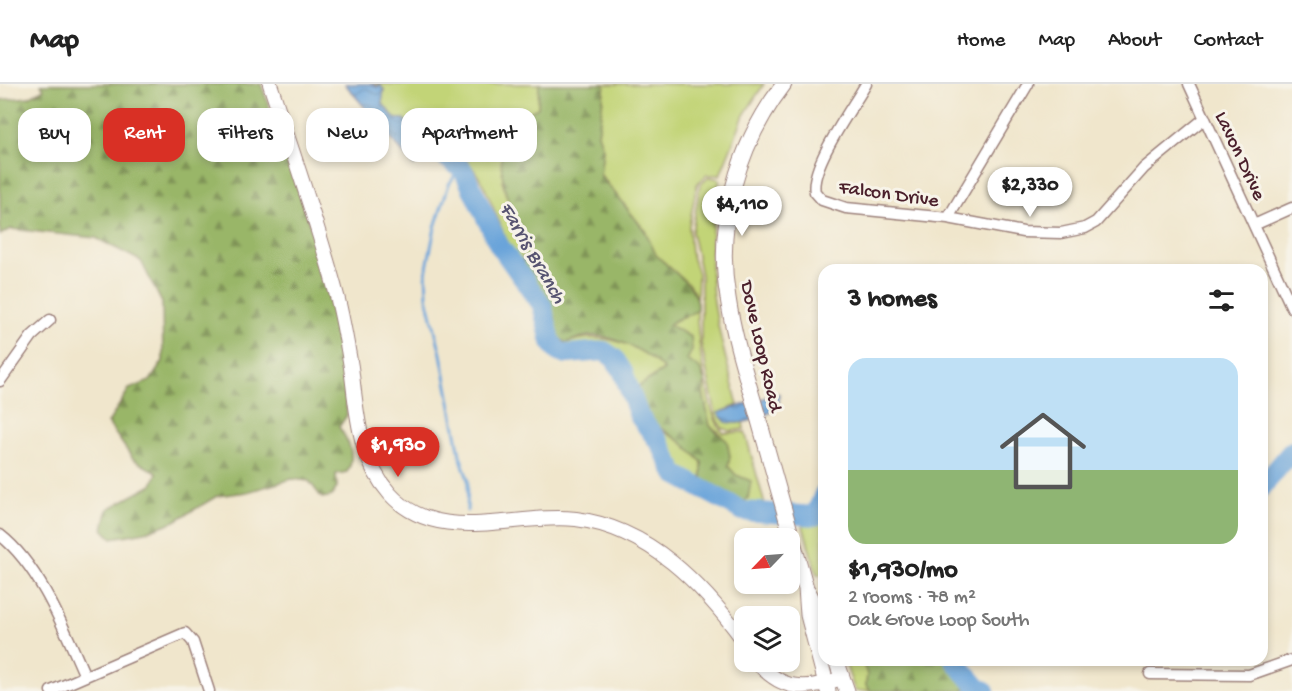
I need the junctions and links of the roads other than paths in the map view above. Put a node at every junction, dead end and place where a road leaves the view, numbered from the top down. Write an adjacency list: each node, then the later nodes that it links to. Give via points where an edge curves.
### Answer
1 (270, 84): 16 (street, via 337,299 367,458 391,495 417,514 436,521 479,524 559,518 578,519 615,530 655,550 692,579)
2 (784, 84): 14 (main road, Dove Loop Road, via 764,113 734,184 727,226 727,296)
3 (866, 84): 8 (street, Falcon Drive, via 822,159 814,181 815,192 822,200 846,208)
4 (1028, 84): 8 (street)
5 (1189, 84): 6 (street, Lavon Drive)
6 (1205, 118): 8 (street, Falcon Drive, via 1157,155 1109,210 1085,228 1061,233 1023,232); 9 (street, Lavon Drive)
7 (1292, 208): 9 (street)
8 (948, 219)
9 (1254, 225): 10 (street, Lavon Drive)
10 (1292, 308)
11 (50, 320): 12 (street, via 32,336)
12 (0, 381)
13 (0, 535): 23 (street, via 44,591)
14 (806, 588): 15 (main road, Dove Loop Road); 17 (main road, Dove Loop Road)
15 (818, 608)
16 (734, 629)
17 (818, 656)
18 (1292, 660): 22 (street, via 1249,675)
19 (821, 666): 25 (main road, Dove Loop Road)
20 (838, 666): 24 (main road)
21 (765, 672): 25 (street, via 785,688)
22 (1150, 674)
23 (85, 676): 26 (street); 27 (street, via 185,633 193,642)
24 (845, 685): 25 (street)
25 (826, 688)
26 (51, 691)
27 (209, 691)

